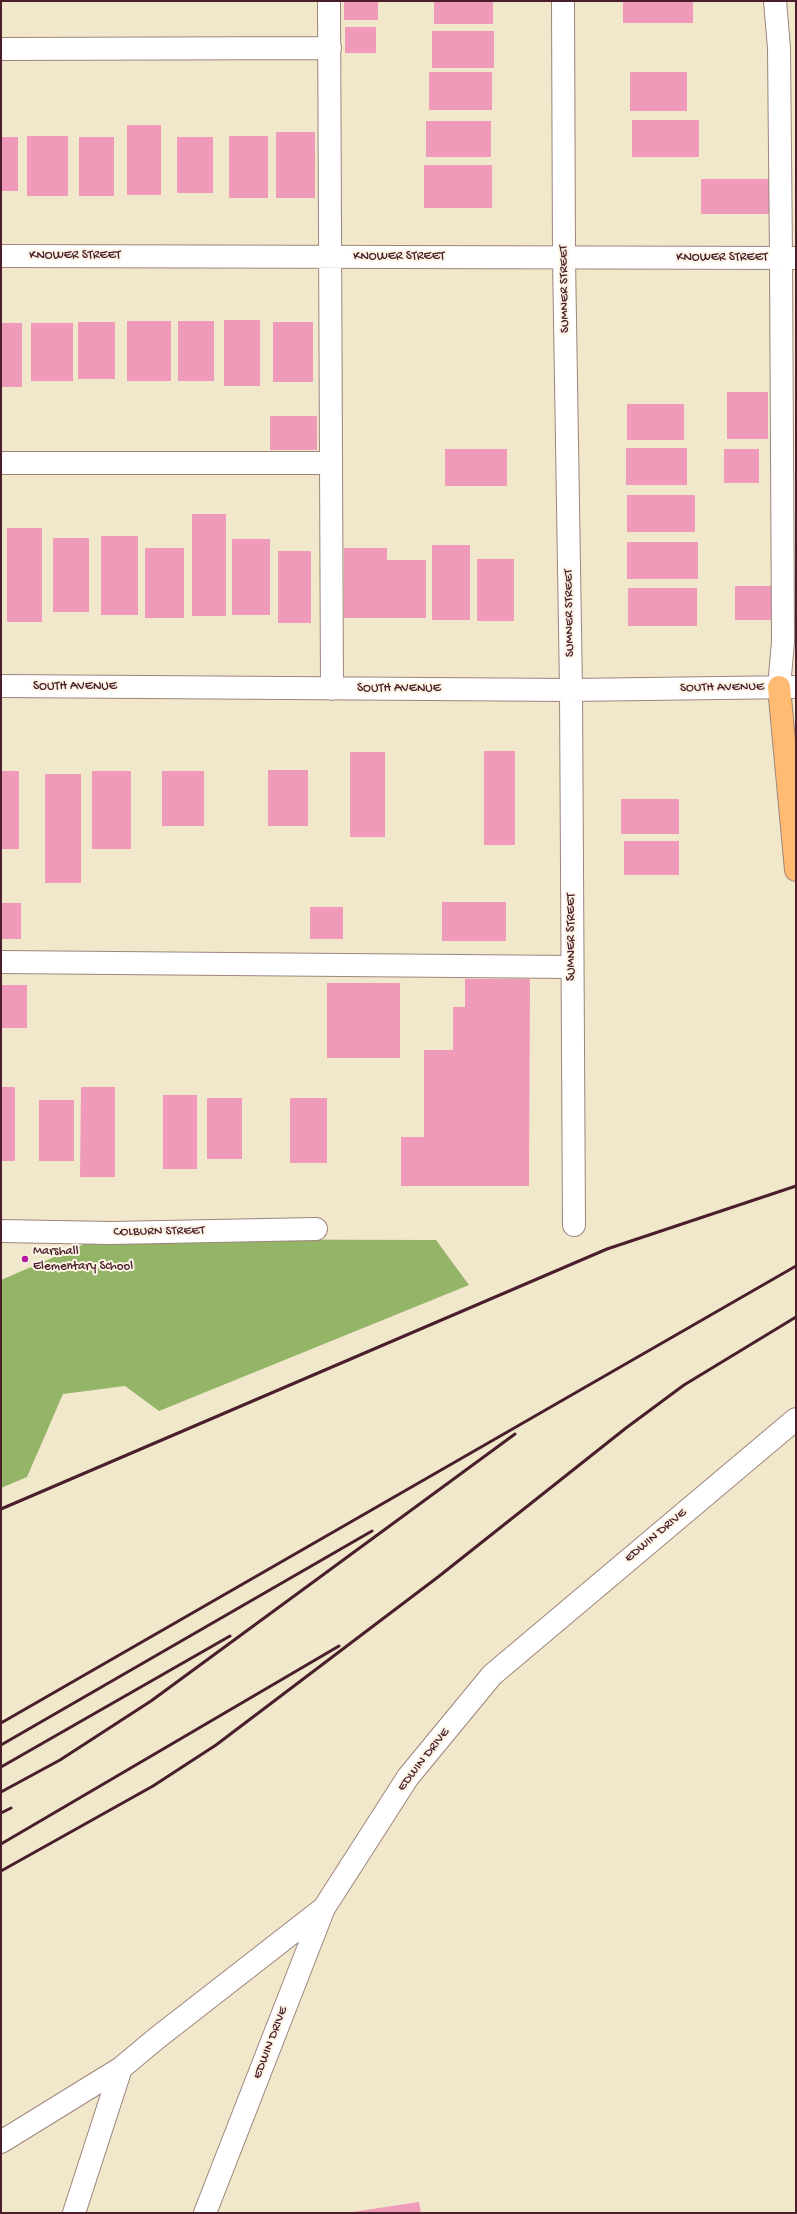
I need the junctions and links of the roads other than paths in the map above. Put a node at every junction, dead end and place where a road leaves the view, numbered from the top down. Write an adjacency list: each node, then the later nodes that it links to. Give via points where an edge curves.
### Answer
1 (329, 1): 4 (street)
2 (563, 1): 9 (street, SUMNER STREET)
3 (775, 1): 5 (street)
4 (330, 48): 6 (street); 8 (street)
5 (788, 48): 10 (street)
6 (1, 49)
7 (1, 256): 8 (street, KNOWER STREET)
8 (330, 257): 9 (street, KNOWER STREET); 12 (street)
9 (564, 258): 10 (street, KNOWER STREET); 16 (street, SUMNER STREET)
10 (789, 258): 14 (street, via 783,642)
11 (1, 463): 12 (street)
12 (331, 463): 15 (street)
13 (1, 686): 15 (street, SOUTH AVENUE)
14 (787, 687): 16 (street, SOUTH AVENUE); 17 (highway)
15 (332, 689): 16 (street, SOUTH AVENUE)
16 (571, 690): 19 (street, SUMNER STREET)
17 (796, 870)
18 (1, 962): 19 (street)
19 (572, 966): 20 (street, SUMNER STREET)
20 (574, 1225)
21 (316, 1230): 22 (street, COLBURN STREET, via 112,1233)
22 (1, 1231)
23 (796, 1419): 24 (street, EDWIN DRIVE, via 492,1675 408,1777)
24 (324, 1908): 25 (street); 28 (street, EDWIN DRIVE)
25 (122, 2068): 26 (street); 27 (street)
26 (1, 2142)
27 (74, 2213)
28 (205, 2213)

